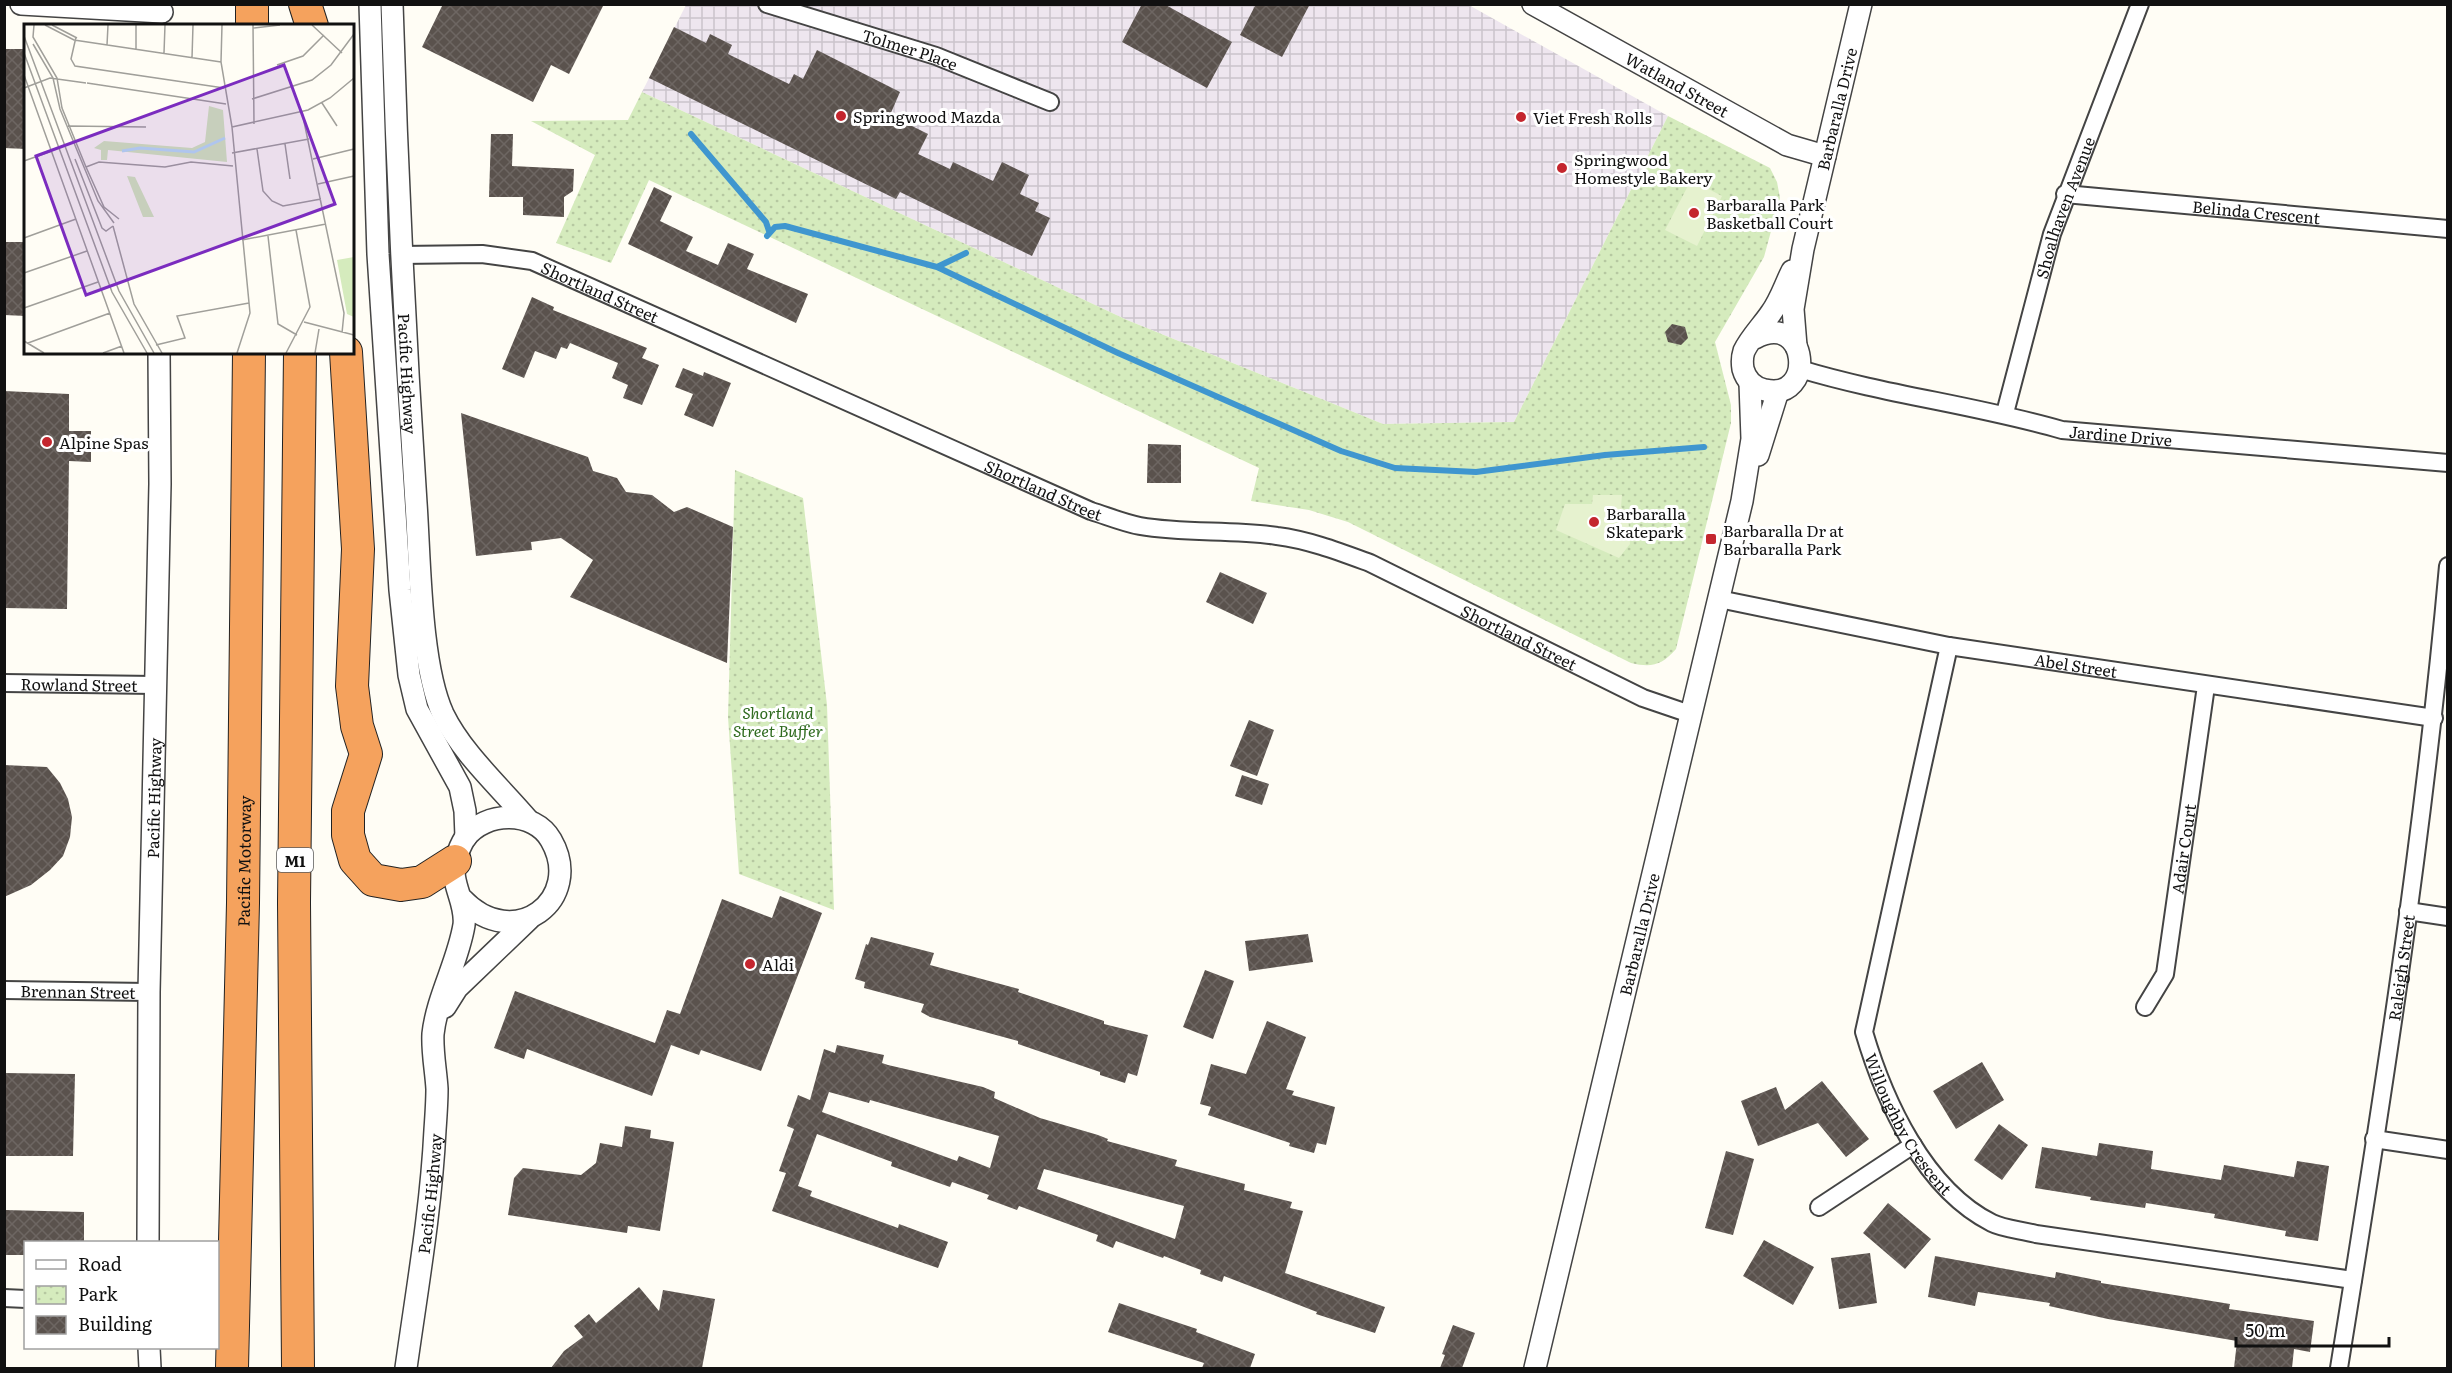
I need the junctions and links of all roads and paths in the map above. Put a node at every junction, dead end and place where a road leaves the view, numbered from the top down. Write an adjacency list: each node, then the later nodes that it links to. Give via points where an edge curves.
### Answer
1 (21, 4): 10 (street)
2 (252, 4): 11 (highway)
3 (305, 4): 12 (highway); 13 (highway)
4 (370, 4): 41 (street, Pacific Highway, via 378,254 409,675 417,709 460,787 465,811)
5 (392, 4): 19 (street, Pacific Highway)
6 (767, 4): 14 (street, Tolmer Place, via 936,56)
7 (1533, 4): 15 (street, Watland Street, via 1787,145)
8 (2140, 4): 16 (street, Shoalhaven Avenue)
9 (1857, 5): 15 (street, Barbaralla Drive)
10 (162, 14)
11 (252, 24)
12 (304, 24)
13 (311, 24)
14 (1050, 102)
15 (1825, 156): 18 (street, Barbaralla Drive)
16 (2065, 194): 17 (street, Belinda Crescent); 29 (street, Shoalhaven Avenue)
17 (2448, 230)
18 (1803, 249): 20 (street, Barbaralla Drive, via 1774,310); 21 (street, Barbaralla Drive, via 1794,309)
19 (400, 255): 38 (street, Shortland Street, via 482,254 532,261 1091,511 1138,526 1281,536 1329,548 1370,563 1643,698); 40 (street, Pacific Highway, via 429,663 442,712 457,738)
20 (1755, 338): 21 (street, via 1782,334); 27 (street, Barbaralla Drive, via 1743,354 1742,364)
21 (1796, 346): 26 (street, Barbaralla Drive)
22 (159, 354): 36 (street, Pacific Highway)
23 (249, 354): 60 (highway, Pacific Motorway, via 243,903)
24 (300, 354): 61 (highway, M1, via 294,903)
25 (346, 354): 41 (highway, via 358,549 352,686 357,726 366,754 348,811 348,835 355,860 373,880 401,885 422,882)
26 (1800, 369): 28 (street, Barbaralla Drive, via 1792,383); 29 (street, Jardine Drive, via 1834,380)
27 (1750, 383): 28 (street, via 1759,389); 31 (street, Barbaralla Drive, via 1752,439)
28 (1778, 391): 31 (street, Barbaralla Drive)
29 (2005, 413): 30 (street, Jardine Drive, via 2062,430)
30 (2448, 463)
31 (1742, 501): 33 (street, Barbaralla Drive)
32 (2448, 566): 39 (street, Raleigh Street)
33 (1719, 599): 34 (street, Abel Street); 38 (street, Barbaralla Drive)
34 (1949, 646): 37 (street, Abel Street); 51 (street, Willoughby Crescent, via 1864,1032 1877,1077)
35 (4, 683): 36 (street, Rowland Street)
36 (155, 685): 47 (street, Pacific Highway)
37 (2206, 686): 39 (street, Abel Street); 48 (street, Adair Court, via 2165,974)
38 (1690, 714): 63 (street, Barbaralla Drive)
39 (2434, 718): 43 (street, Raleigh Street)
40 (528, 820): 41 (street, via 513,817 482,824); 45 (street, via 551,840 560,863 559,881 548,904)
41 (460, 849): 42 (street, via 455,880)
42 (462, 899): 45 (street, via 476,914 498,923); 49 (street, Pacific Highway, via 464,922 460,942)
43 (2408, 911): 44 (street); 50 (street, Raleigh Street)
44 (2448, 917)
45 (531, 918): 49 (street, via 458,988)
46 (4, 990): 47 (street, Brennan Street)
47 (149, 992): 54 (street, Pacific Highway)
48 (2145, 1007)
49 (436, 1020): 62 (street, Pacific Highway, via 433,1034 437,1090 431,1182)
50 (2374, 1139): 52 (street); 55 (street, Raleigh Street)
51 (1913, 1145): 53 (street); 55 (street, Willoughby Crescent, via 1951,1196 1993,1224)
52 (2448, 1150)
53 (1819, 1207)
54 (148, 1241)
55 (2353, 1280): 64 (street, Raleigh Street)
56 (4, 1299): 57 (street)
57 (24, 1299)
58 (149, 1349): 59 (street)
59 (150, 1368)
60 (232, 1368)
61 (298, 1368)
62 (406, 1368)
63 (1535, 1368)
64 (2339, 1368)

